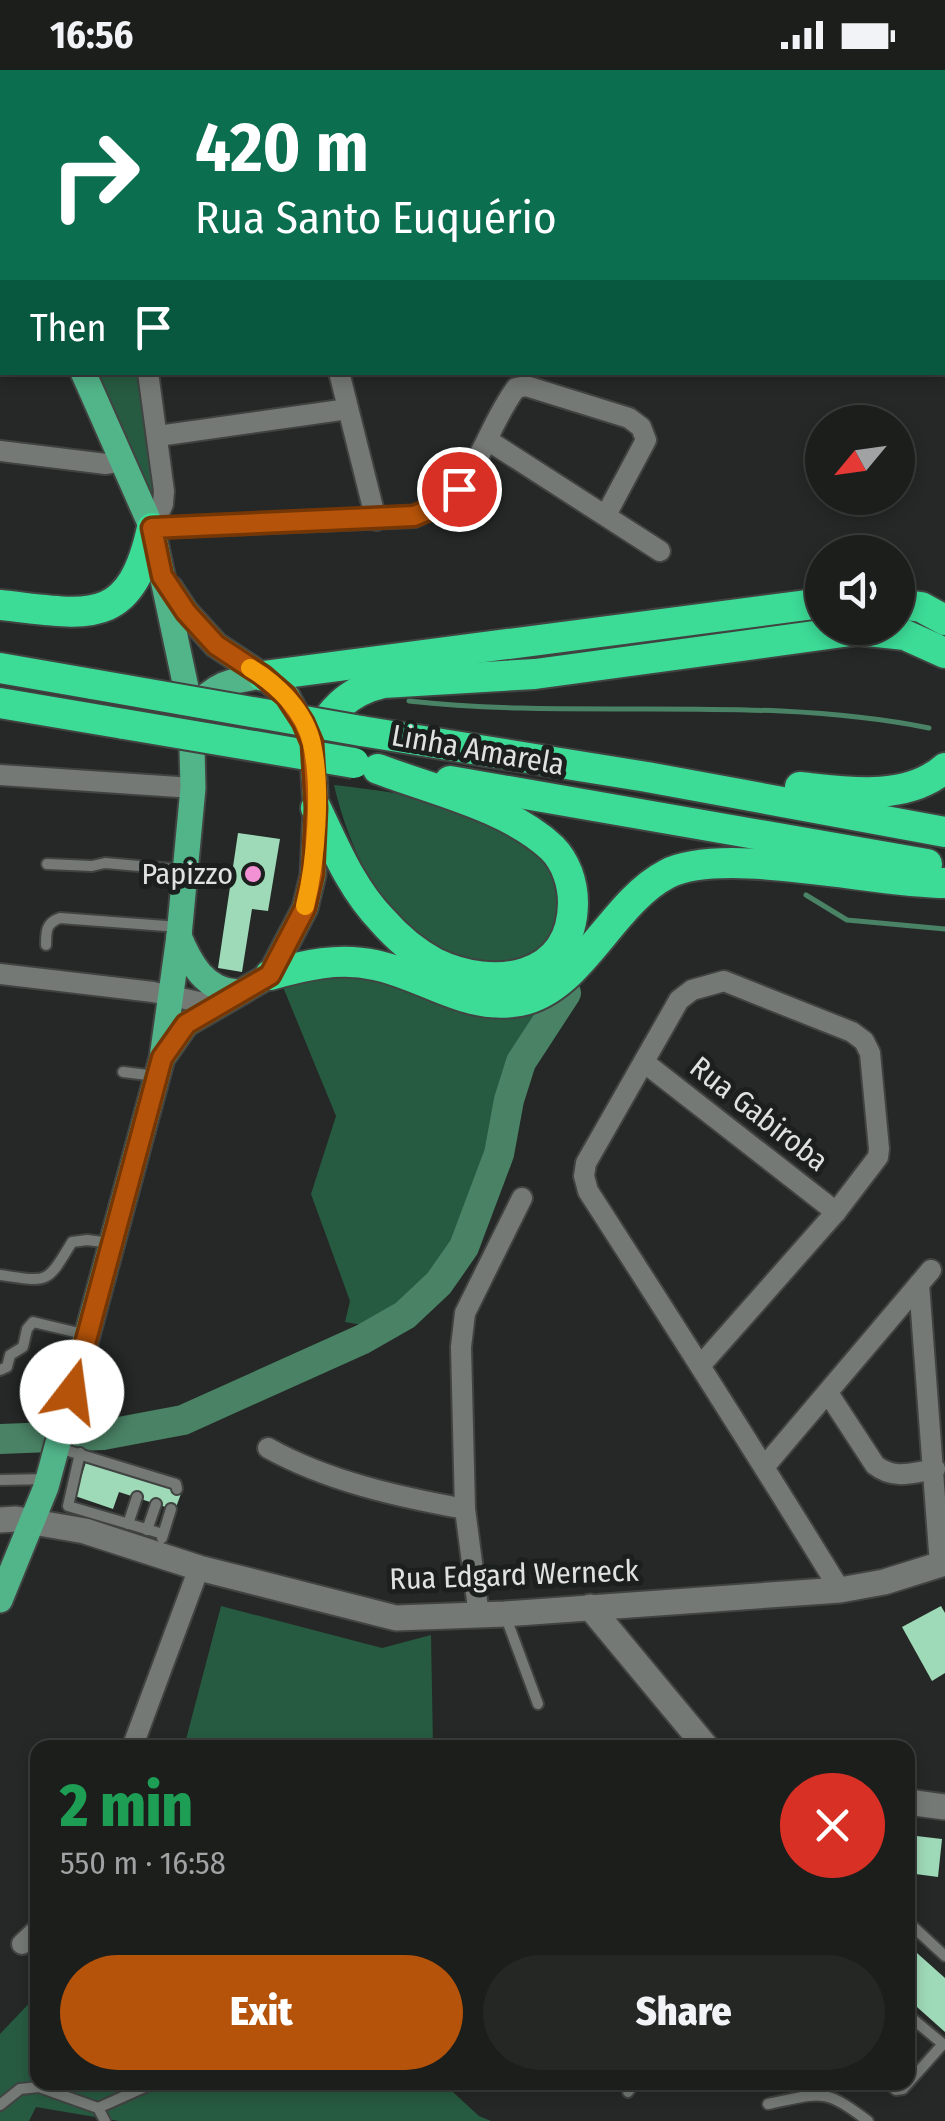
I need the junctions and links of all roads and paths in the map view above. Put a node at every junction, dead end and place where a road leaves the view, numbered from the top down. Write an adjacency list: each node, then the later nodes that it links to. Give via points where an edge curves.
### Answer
1 (84, 375): 8 (main road)
2 (148, 375): 5 (street)
3 (340, 375): 4 (street)
4 (348, 409): 5 (street); 10 (street)
5 (158, 436): 11 (street, via 163,504)
6 (489, 441): 9 (street); 9 (street, via 509,398 526,386 629,418 646,440); 10 (street, via 459,489 438,506)
7 (0, 450): 8 (street)
8 (123, 461): 11 (main road)
9 (606, 515): 12 (street)
10 (376, 520): 11 (street)
11 (152, 528): 13 (main road); 14 (highway, via 142,568 115,602 82,613)
12 (660, 551)
13 (162, 576): 20 (main road, via 216,645); 22 (main road)
14 (0, 605)
15 (805, 605): 20 (highway)
16 (915, 605): 17 (highway)
17 (945, 620)
18 (945, 652): 23 (highway, via 905,634 858,630 535,674 383,683 345,698)
19 (0, 668): 27 (highway, Linha Amarela, bridge)
20 (263, 676): 22 (main road, via 224,682); 23 (main road, via 286,696)
21 (0, 703): 24 (highway, Linha Amarela, bridge)
22 (191, 710): 28 (main road)
23 (312, 743): 29 (main road)
24 (366, 766): 29 (highway, via 513,820 556,851 567,869 573,912 568,934 544,965 505,978 431,961 362,895); 32 (highway, Linha Amarela)
25 (945, 768): 27 (highway, via 909,787 859,794 728,778)
26 (0, 775): 28 (street)
27 (647, 777): 30 (highway, Linha Amarela)
28 (193, 788): 33 (main road)
29 (316, 808): 38 (main road, via 305,908)
30 (945, 832)
31 (46, 864): 33 (lane)
32 (945, 868)
33 (186, 870): 35 (main road)
34 (945, 883): 38 (highway, via 733,863 681,868 626,904 554,984 514,1002 480,1001 363,963 322,962)
35 (179, 932): 36 (lane, via 60,918 46,928); 39 (main road, via 206,980); 40 (main road)
36 (46, 945)
37 (0, 974): 40 (street)
38 (270, 975): 39 (main road)
39 (238, 992): 41 (main road)
40 (171, 997): 41 (street); 43 (main road)
41 (213, 1006): 43 (main road, via 186,1024)
42 (645, 1062): 46 (street, Rua Gabiroba); 46 (street, via 678,1000 724,981 852,1032 870,1054 879,1150); 50 (street, via 584,1176)
43 (160, 1067): 44 (lane); 47 (main road)
44 (124, 1072)
45 (522, 1198): 63 (street, via 464,1313)
46 (836, 1212): 50 (street)
47 (111, 1243): 48 (lane, via 72,1242 47,1278); 49 (main road)
48 (0, 1275)
49 (88, 1336): 51 (lane, via 34,1322 23,1348); 54 (main road, via 64,1421)
50 (700, 1366): 55 (street)
51 (0, 1370)
52 (828, 1393): 55 (street); 56 (street, via 885,1473); 56 (street, via 925,1277)
53 (268, 1448): 63 (street, via 298,1465)
54 (65, 1449): 57 (main road); 59 (lane); 66 (lane, via 68,1505)
55 (766, 1466): 70 (street)
56 (935, 1470): 68 (street)
57 (49, 1479): 58 (lane); 65 (main road)
58 (0, 1480)
59 (177, 1489)
60 (137, 1498): 66 (lane)
61 (156, 1504): 67 (lane)
62 (171, 1509): 67 (lane)
63 (465, 1509): 73 (street)
64 (0, 1520): 65 (street, Rua Edgard Werneck)
65 (33, 1522): 67 (street, Rua Edgard Werneck); 71 (main road)
66 (128, 1524): 67 (lane)
67 (155, 1539): 69 (street, Rua Edgard Werneck)
68 (943, 1564): 70 (street, Rua Edgard Werneck)
69 (199, 1568): 73 (street, Rua Edgard Werneck, via 396,1618); 75 (street)
70 (840, 1590): 72 (street, Rua Edgard Werneck)
71 (0, 1600)
72 (590, 1607): 73 (street, Rua Edgard Werneck); 76 (street)
73 (492, 1615): 74 (lane)
74 (538, 1704)
75 (135, 1740)
76 (700, 1740)
77 (915, 1803): 78 (street)
78 (945, 1806)
79 (915, 1928): 80 (lane)
80 (945, 1956)
81 (915, 2025): 82 (lane)
82 (944, 2045): 83 (lane)
83 (915, 2076)
84 (30, 2088): 87 (lane)
85 (48, 2090): 89 (lane)
86 (138, 2090): 89 (lane)
87 (0, 2104)
88 (768, 2104): 91 (lane, via 821,2093)
89 (98, 2108): 90 (lane)
90 (106, 2121)
91 (868, 2121)

